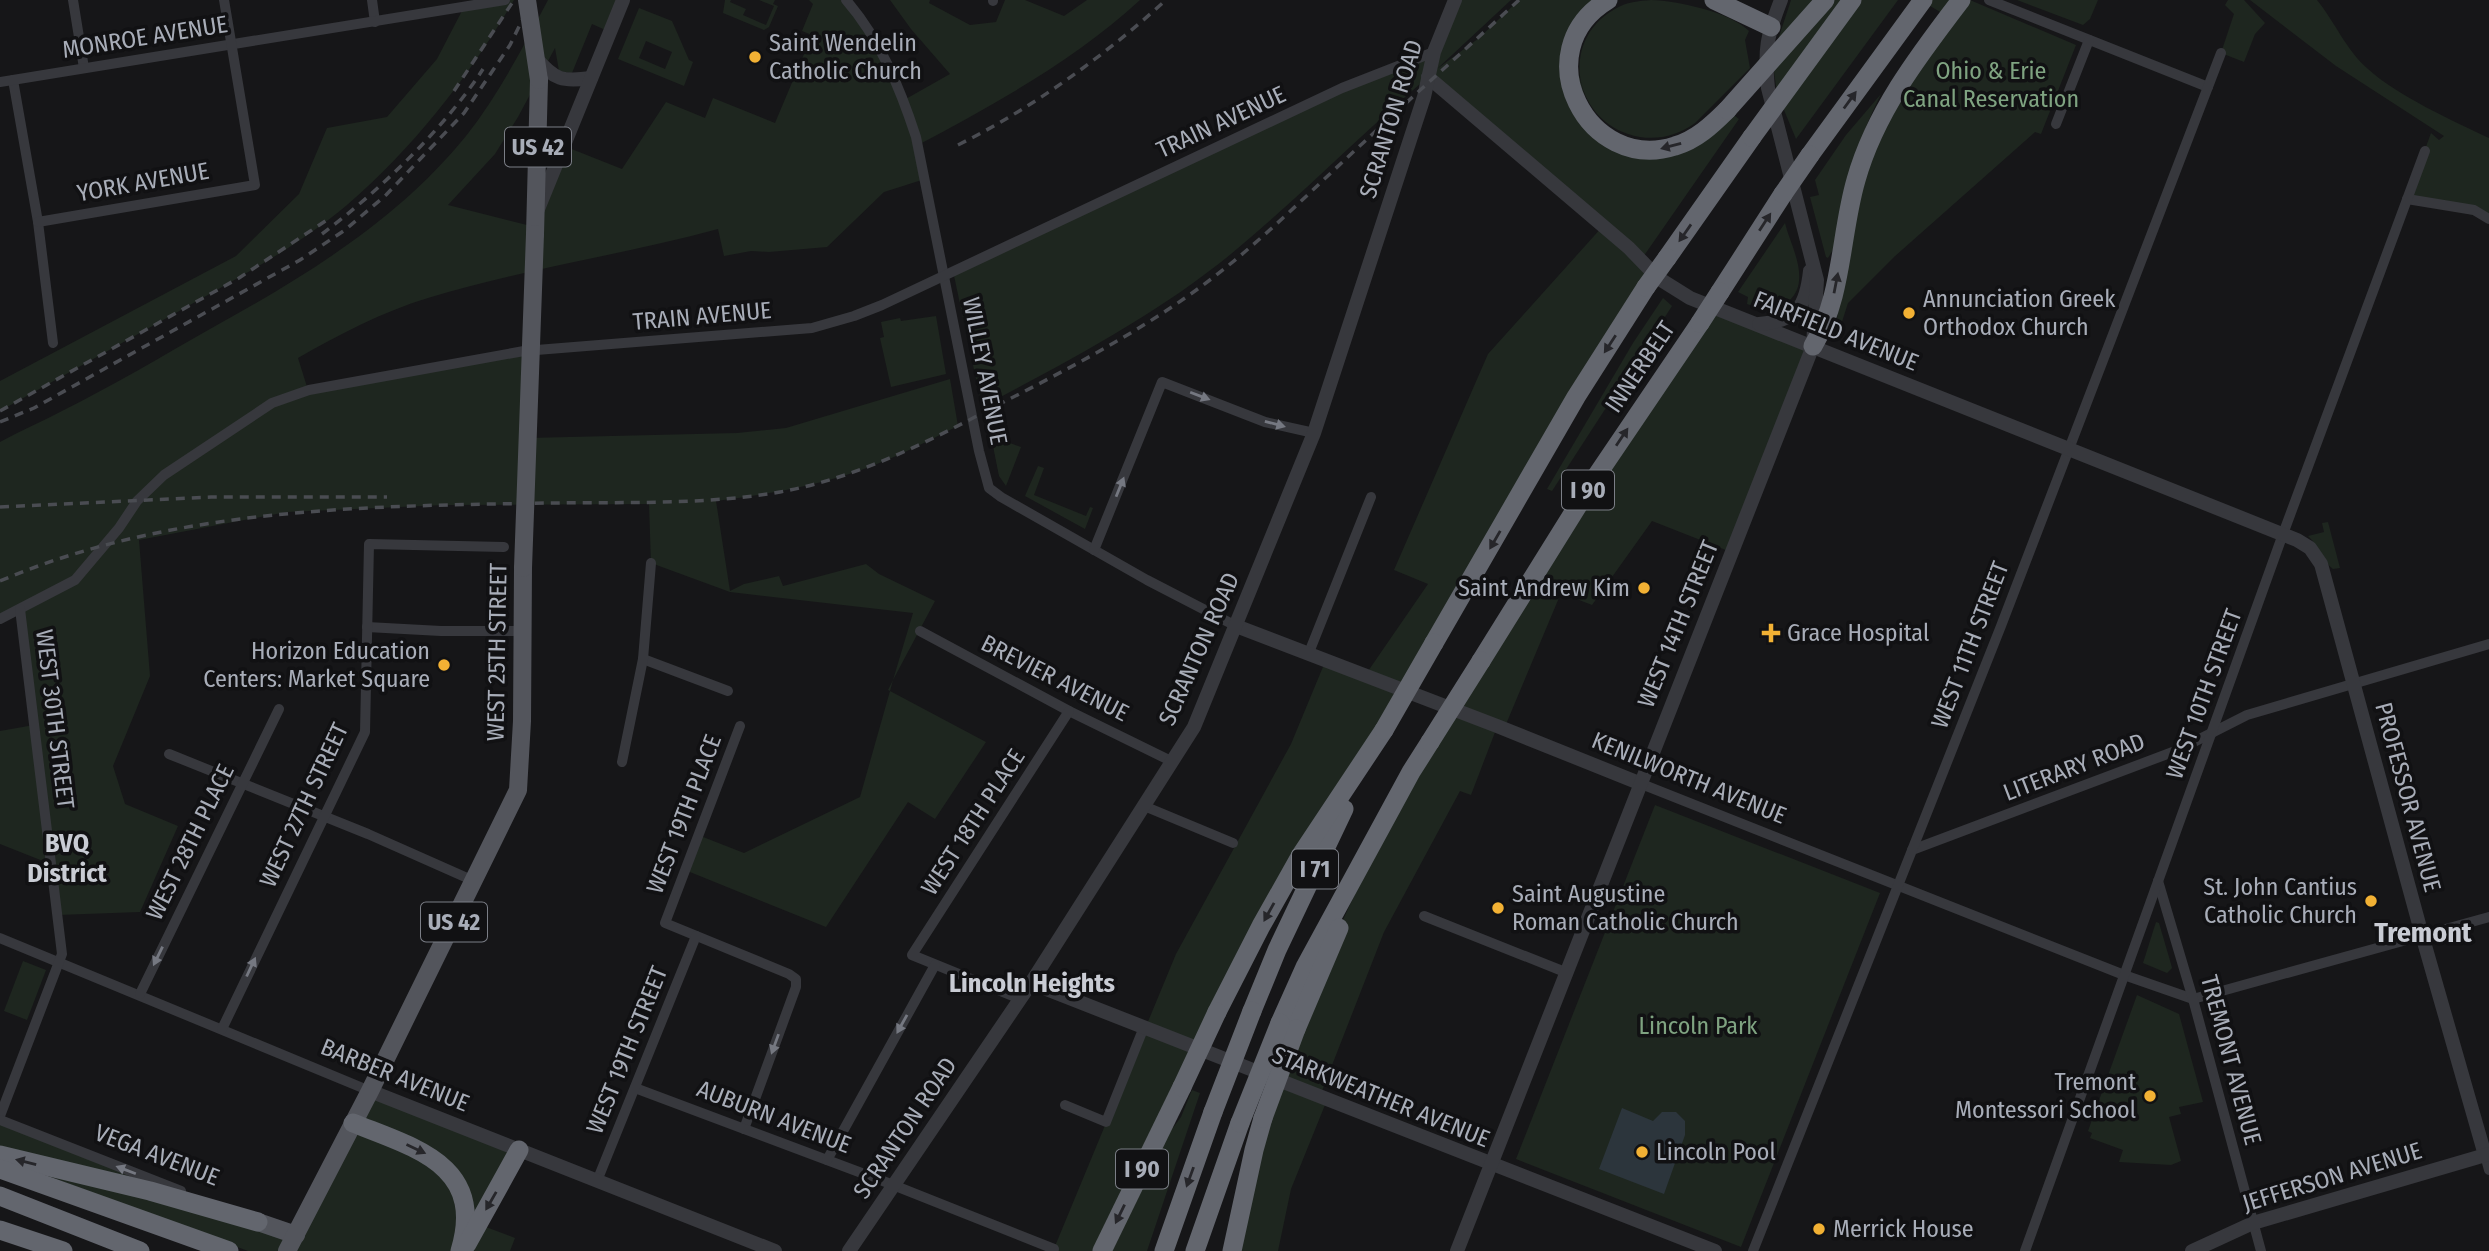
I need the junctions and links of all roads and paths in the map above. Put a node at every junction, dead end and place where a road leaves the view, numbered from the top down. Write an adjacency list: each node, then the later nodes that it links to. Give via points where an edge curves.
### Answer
1 (73, 0): 23 (street)
2 (224, 0): 20 (street)
3 (372, 0): 17 (street)
4 (503, 0): 17 (street, MONROE AVENUE)
5 (527, 0): 25 (main road, WEST 25TH STREET / US 42, bridge, via 536,58)
6 (623, 0): 26 (street)
7 (846, 0): 37 (street, WILLEY AVENUE, via 880,50 909,114)
8 (1455, 0): 21 (street, SCRANTON ROAD)
9 (1608, 0): 12 (highway, one-way to 9, bridge, via 1727,110 1691,139 1648,150 1607,137 1593,126 1570,82 1569,63 1577,30)
10 (1714, 0): 18 (highway)
11 (1781, 0): 18 (street, WEST 14TH STREET)
12 (1825, 0)
13 (1852, 0): 62 (highway, INNERBELT, one-way to 62, bridge, via 1646,286 1576,397)
14 (1961, 0): 40 (highway, one-way to 14, via 1830,311 1850,201 1864,157 1890,99)
15 (1989, 0): 19 (street)
16 (1921, 3): 89 (highway, INNERBELT / I 90, one-way to 16, bridge, via 1411,772 1595,478 1783,194)
17 (375, 22): 20 (street, MONROE AVENUE)
18 (1770, 27): 36 (street, WEST 14TH STREET, via 1765,50 1768,88)
19 (2089, 40): 29 (street); 30 (street)
20 (231, 44): 23 (street, MONROE AVENUE); 35 (street, YORK AVENUE, via 255,185)
21 (1434, 52): 24 (street, SCRANTON ROAD); 37 (street, TRAIN AVENUE, via 1342,88)
22 (2221, 53): 29 (street, WEST 11TH STREET)
23 (84, 68): 27 (street, MONROE AVENUE)
24 (1429, 76): 38 (street, FAIRFIELD AVENUE, via 1629,248 1657,278 1690,298); 41 (street, SCRANTON ROAD)
25 (546, 78): 26 (street); 33 (main road, WEST 25TH STREET / US 42)
26 (591, 79): 33 (street)
27 (13, 80): 28 (street, MONROE AVENUE); 35 (street)
28 (0, 82)
29 (2208, 87): 42 (street, WEST 11TH STREET)
30 (2056, 124)
31 (2425, 151): 32 (street, WEST 10TH STREET)
32 (2407, 199): 34 (street, via 2474,210); 44 (street, WEST 10TH STREET)
33 (536, 213): 52 (main road, WEST 25TH STREET / US 42, bridge)
34 (2489, 219)
35 (38, 222): 39 (street)
36 (1804, 224): 38 (street, via 1810,272 1803,303 1783,320); 40 (street, WEST 14TH STREET, via 1817,280)
37 (944, 274): 46 (street, WILLEY AVENUE, via 989,488); 48 (street, TRAIN AVENUE, via 874,308 812,328 524,351 309,390 272,403 164,475 137,501 75,580)
38 (1756, 324): 40 (street, FAIRFIELD AVENUE)
39 (53, 343)
40 (1813, 346): 42 (street, FAIRFIELD AVENUE); 67 (street, WEST 14TH STREET)
41 (1314, 433): 46 (street, one-way to 41, via 1162,382 1265,422); 50 (street, SCRANTON ROAD)
42 (2070, 448): 44 (street, FAIRFIELD AVENUE); 72 (street, WEST 11TH STREET)
43 (1371, 497): 55 (street)
44 (2283, 534): 57 (street, PROFESSOR AVENUE, via 2311,548 2321,564); 63 (street, WEST 10TH STREET)
45 (503, 547): 51 (street, WEST 27TH STREET, via 369,544)
46 (1094, 550): 50 (street, WILLEY AVENUE)
47 (651, 563): 56 (street)
48 (20, 609): 49 (street, TRAIN AVENUE); 81 (street, WEST 30TH STREET, via 52,860)
49 (0, 619)
50 (1236, 626): 55 (street, KENILWORTH AVENUE); 65 (street, SCRANTON ROAD, via 1194,727)
51 (367, 627): 52 (street); 70 (street, WEST 27TH STREET, via 365,732)
52 (522, 631): 73 (main road, WEST 25TH STREET / US 42, via 519,789)
53 (920, 631): 60 (street, BREVIER AVENUE)
54 (2489, 644): 57 (street, LITERARY ROAD)
55 (1308, 656): 67 (street, KENILWORTH AVENUE)
56 (643, 659): 58 (street); 66 (street)
57 (2354, 682): 63 (street, LITERARY ROAD, via 2247,715); 78 (street, PROFESSOR AVENUE)
58 (729, 691)
59 (279, 709): 68 (street, WEST 28TH PLACE)
60 (1069, 711): 65 (street, BREVIER AVENUE); 82 (street, WEST 18TH PLACE, via 912,955)
61 (740, 726): 79 (street, WEST 19TH PLACE, via 665,923)
62 (1384, 730): 123 (highway, I 90, one-way to 123, bridge, via 1301,855 1261,926); 124 (highway, I 71, one-way to 124, bridge, via 1323,851 1252,1011)
63 (2213, 734): 72 (street, LITERARY ROAD); 74 (street, WEST 10TH STREET)
64 (169, 754): 68 (street)
65 (1171, 761): 69 (street, SCRANTON ROAD)
66 (622, 762)
67 (1639, 783): 75 (street, KENILWORTH AVENUE); 83 (street, WEST 14TH STREET)
68 (242, 784): 70 (street); 86 (street, WEST 28TH PLACE, one-way to 86)
69 (1144, 806): 71 (street); 85 (street, SCRANTON ROAD)
70 (322, 817): 73 (street); 91 (street, WEST 27TH STREET, one-way to 70)
71 (1233, 843)
72 (1912, 850): 75 (street, WEST 11TH STREET)
73 (474, 881): 93 (main road, WEST 25TH STREET / US 42)
74 (2158, 881): 84 (street, WEST 10TH STREET); 88 (street, TREMONT AVENUE)
75 (1898, 885): 84 (street, KENILWORTH AVENUE); 129 (street, WEST 11TH STREET)
76 (1424, 916): 83 (street)
77 (2489, 917): 78 (street)
78 (2422, 935): 88 (street); 99 (street, PROFESSOR AVENUE)
79 (696, 936): 92 (street, WEST 19TH STREET); 97 (street, one-way to 97, via 796,979)
80 (0, 937): 81 (street, BARBER AVENUE)
81 (60, 962): 86 (street, BARBER AVENUE); 95 (street, WEST 30TH STREET)
82 (935, 965): 87 (street); 101 (street, one-way to 101)
83 (1565, 972): 102 (street, WEST 14TH STREET)
84 (2124, 975): 88 (street, KENILWORTH AVENUE); 130 (street, WEST 10TH STREET)
85 (1031, 983): 87 (street, SCRANTON ROAD); 90 (street, STARKWEATHER AVENUE)
86 (140, 994): 91 (street, BARBER AVENUE)
87 (1020, 999): 106 (street, SCRANTON ROAD)
88 (2193, 999): 109 (street, TREMONT AVENUE)
89 (1288, 1026): 125 (highway, bridge, via 1240,1123); 126 (highway, I 90, bridge)
90 (1144, 1027): 94 (street, via 1106,1122); 102 (street, STARKWEATHER AVENUE)
91 (222, 1029): 93 (street, BARBER AVENUE)
92 (635, 1088): 97 (street, AUBURN AVENUE); 105 (street, WEST 19TH STREET)
93 (370, 1090): 96 (main road, WEST 25TH STREET / US 42); 98 (street, BARBER AVENUE)
94 (1065, 1105)
95 (0, 1118): 108 (street, VEGA AVENUE, one-way to 95)
96 (353, 1123): 112 (main road, WEST 25TH STREET / US 42); 120 (highway, one-way to 120, via 418,1149 448,1172 464,1202)
97 (744, 1129): 101 (street, AUBURN AVENUE)
98 (519, 1150): 105 (street, BARBER AVENUE); 120 (highway, one-way to 120)
99 (2487, 1154): 104 (street, PROFESSOR AVENUE); 109 (street, JEFFERSON AVENUE)
100 (0, 1155): 108 (highway, one-way to 100)
101 (827, 1160): 106 (street, AUBURN AVENUE)
102 (1491, 1165): 127 (street, WEST 14TH STREET); 128 (street, STARKWEATHER AVENUE)
103 (0, 1169): 118 (highway)
104 (2489, 1170)
105 (597, 1181): 121 (street, BARBER AVENUE)
106 (894, 1185): 113 (street, AUBURN AVENUE); 122 (street, SCRANTON ROAD)
107 (0, 1196): 110 (highway)
108 (258, 1222): 112 (main road, VEGA AVENUE)
109 (2253, 1223): 131 (street, JEFFERSON AVENUE); 132 (street, TREMONT AVENUE)
110 (92, 1231): 116 (highway); 117 (highway)
111 (0, 1232): 114 (highway); 115 (highway)
112 (296, 1235): 119 (main road, WEST 25TH STREET / US 42)
113 (1054, 1249)
114 (40, 1251)
115 (63, 1251)
116 (140, 1251)
117 (152, 1251)
118 (229, 1251)
119 (287, 1251)
120 (461, 1251)
121 (775, 1251)
122 (849, 1251)
123 (1102, 1251)
124 (1164, 1251)
125 (1195, 1251)
126 (1232, 1251)
127 (1457, 1251)
128 (1716, 1251)
129 (1753, 1251)
130 (2025, 1251)
131 (2192, 1251)
132 (2261, 1251)

